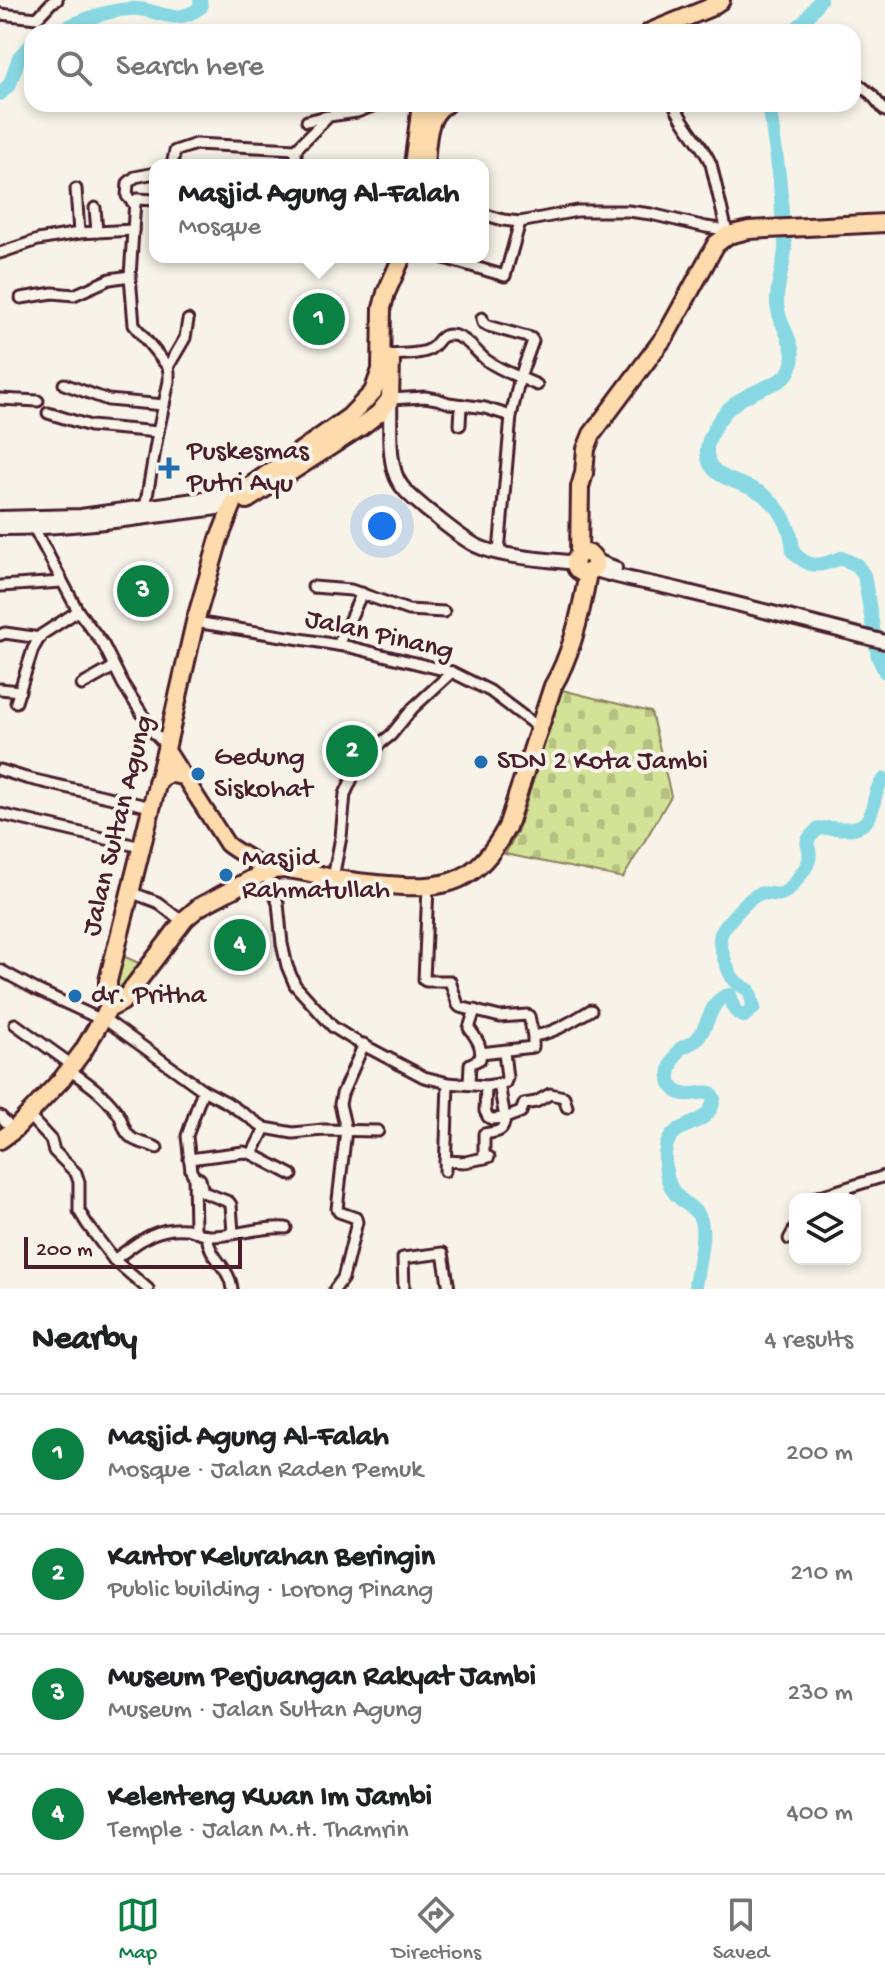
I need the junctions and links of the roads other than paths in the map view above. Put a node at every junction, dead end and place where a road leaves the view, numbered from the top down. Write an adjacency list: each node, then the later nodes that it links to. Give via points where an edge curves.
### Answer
1 (57, 0): 3 (street, via 37,18)
2 (721, 0): 4 (highway)
3 (0, 14)
4 (670, 24)
5 (861, 86): 6 (street)
6 (885, 111)
7 (357, 112): 11 (street)
8 (425, 112): 16 (highway, via 419,120)
9 (430, 112): 17 (highway)
10 (679, 112): 28 (street, via 711,164)
11 (329, 116): 12 (street); 13 (street)
12 (307, 121)
13 (296, 149): 14 (street, via 196,144 175,151); 15 (street)
14 (173, 159)
15 (296, 159)
16 (414, 159)
17 (426, 159)
18 (149, 174): 21 (street, via 128,183 127,196)
19 (76, 189): 29 (street)
20 (149, 200): 21 (street, via 137,199)
21 (135, 205): 26 (street)
22 (95, 208): 27 (street)
23 (489, 216): 24 (street)
24 (520, 222): 28 (street, via 577,211 628,211); 33 (street, via 505,276)
25 (885, 223): 28 (highway)
26 (133, 230): 27 (street); 34 (street)
27 (97, 232): 29 (street)
28 (727, 232): 61 (highway, via 708,255 666,335 592,434 580,487)
29 (79, 233): 30 (street)
30 (0, 253)
31 (399, 263): 38 (highway, via 382,308)
32 (408, 263): 38 (highway, via 393,303)
33 (461, 263)
34 (130, 276): 35 (street, via 74,295); 39 (street, via 135,328)
35 (21, 298)
36 (482, 318): 41 (street, via 488,326 531,338)
37 (188, 320): 39 (street, via 185,338)
38 (386, 355): 40 (highway); 41 (street, via 423,352 444,336 456,336 488,362)
39 (168, 367): 47 (street)
40 (385, 375): 45 (highway); 55 (highway, via 349,417)
41 (520, 377): 43 (street); 50 (street)
42 (64, 384): 47 (street, via 108,400)
43 (537, 385)
44 (0, 399): 46 (street)
45 (390, 399): 48 (street, via 425,397); 52 (highway); 54 (main road)
46 (38, 401)
47 (164, 405): 53 (street)
48 (461, 405): 50 (street); 51 (street)
49 (48, 413): 53 (street, via 90,426)
50 (511, 416): 60 (street)
51 (460, 425)
52 (362, 426): 54 (main road, via 382,428); 55 (highway, via 259,494)
53 (158, 432): 56 (street)
54 (392, 440): 60 (main road, via 400,485 478,547)
55 (234, 500): 56 (main road); 59 (main road, via 125,520); 68 (highway, Jalan Sultan Agung)
56 (145, 508): 57 (main road)
57 (0, 518)
58 (0, 528): 59 (main road)
59 (34, 528): 62 (street)
60 (499, 552): 61 (main road)
61 (586, 563): 71 (main road); 79 (highway, via 584,596)
62 (62, 582): 63 (street); 66 (street)
63 (0, 586)
64 (313, 587): 65 (street)
65 (362, 593): 67 (street, via 408,610); 72 (street)
66 (78, 611): 70 (street); 73 (street)
67 (444, 612)
68 (195, 622): 72 (street, Jalan Pinang); 80 (highway, Jalan Sultan Agung)
69 (0, 635): 70 (street)
70 (40, 638): 77 (street)
71 (885, 642)
72 (338, 645): 74 (street, Jalan Pinang)
73 (114, 667): 75 (street); 80 (street)
74 (452, 672): 79 (street, Jalan Pinang, via 490,691); 88 (street, via 357,768 345,794)
75 (82, 685)
76 (0, 689): 77 (street)
77 (20, 691): 78 (street)
78 (16, 702)
79 (539, 728): 89 (highway, via 496,848 459,880)
80 (166, 747): 82 (main road); 83 (highway, Jalan Sultan Agung)
81 (0, 770): 84 (street)
82 (182, 776): 83 (highway, via 168,773); 87 (main road, via 227,844)
83 (157, 782): 84 (highway, Jalan Sultan Agung)
84 (151, 807): 86 (highway, Jalan Sultan Agung)
85 (0, 814): 86 (street)
86 (141, 847): 90 (highway, Jalan Sultan Agung)
87 (265, 872): 88 (highway, via 291,869); 91 (highway, via 199,907); 98 (street, via 278,903 282,944 295,985 333,1027)
88 (333, 878): 89 (highway)
89 (428, 887): 93 (street, via 424,980 450,981 458,1005)
90 (130, 892): 91 (street, via 157,902); 95 (highway, Jalan Sultan Agung)
91 (183, 922): 95 (highway, via 122,1002)
92 (0, 970): 95 (street)
93 (475, 1010): 97 (street, via 500,1017 529,1016); 100 (street, via 469,1028)
94 (591, 1010): 97 (street, via 557,1030)
95 (104, 1016): 101 (highway, Jalan Sultan Agung); 106 (street)
96 (15, 1024): 101 (street)
97 (533, 1036): 99 (street, via 533,1047)
98 (364, 1044): 102 (street, via 424,1077); 112 (street, via 342,1094)
99 (504, 1052): 100 (street); 104 (street, via 506,1082)
100 (481, 1053): 103 (street, via 470,1064)
101 (71, 1067): 108 (highway, Jalan Sultan Agung); 115 (street, via 118,1113 133,1140)
102 (448, 1083): 103 (street); 110 (street, via 445,1166 465,1167 487,1158 484,1134 501,1130)
103 (469, 1084): 105 (street)
104 (499, 1084): 105 (street); 110 (street)
105 (486, 1086): 110 (street, via 486,1115)
106 (203, 1090): 111 (street); 117 (street, via 187,1136)
107 (567, 1107): 110 (street, via 564,1097 550,1094)
108 (28, 1115): 114 (highway, Jalan Sultan Agung); 126 (street, via 76,1173 79,1211)
109 (0, 1116): 114 (street)
110 (505, 1118)
111 (265, 1128): 112 (street, via 293,1133); 116 (street)
112 (346, 1130): 113 (street); 129 (street, via 337,1209 357,1222 343,1278)
113 (378, 1131)
114 (7, 1135)
115 (157, 1148)
116 (252, 1154): 117 (street); 118 (street)
117 (189, 1159): 119 (street)
118 (292, 1175)
119 (194, 1176): 123 (street); 124 (street, via 205,1194 229,1202)
120 (885, 1176): 121 (street)
121 (830, 1193)
122 (286, 1228): 124 (street)
123 (195, 1230): 125 (street); 126 (street, via 160,1230)
124 (233, 1233): 125 (street)
125 (207, 1236): 128 (street)
126 (114, 1260): 127 (street)
127 (148, 1289)
128 (232, 1289)
129 (335, 1289)
130 (404, 1289): 131 (street, via 403,1258 443,1253)
131 (449, 1289)

